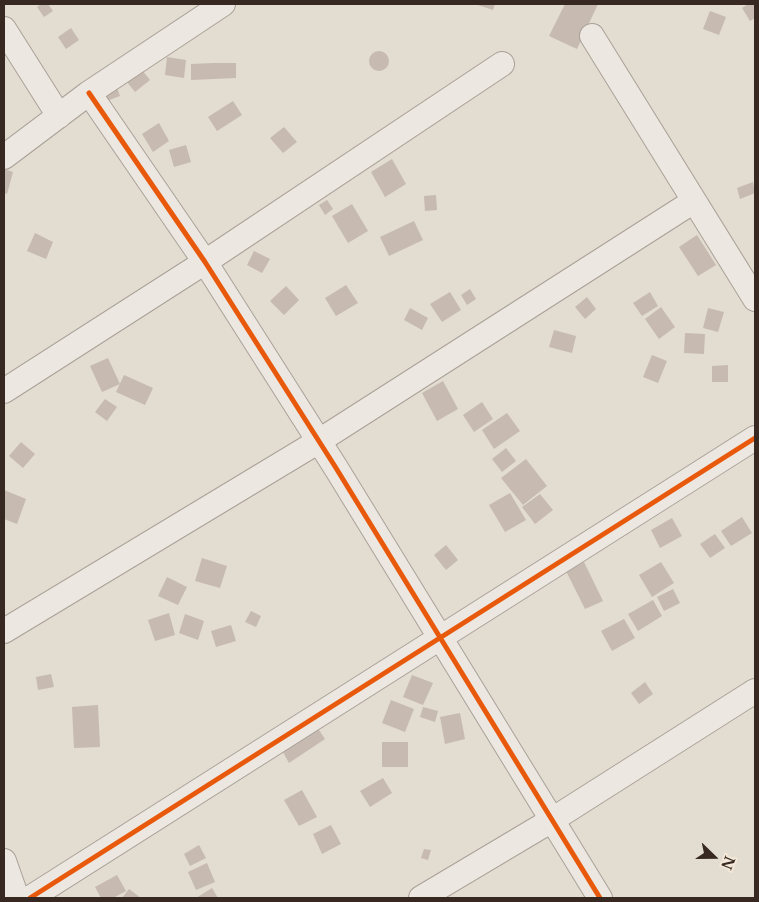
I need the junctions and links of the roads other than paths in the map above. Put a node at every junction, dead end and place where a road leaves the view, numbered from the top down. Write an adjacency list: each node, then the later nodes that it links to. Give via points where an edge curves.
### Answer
1 (223, 4): 5 (street)
2 (4, 29): 6 (street)
3 (592, 36): 8 (street)
4 (502, 64): 9 (street)
5 (89, 93): 6 (street); 9 (street)
6 (59, 116): 7 (street)
7 (4, 157)
8 (694, 201): 10 (street); 13 (street)
9 (205, 262): 11 (street); 13 (street)
10 (755, 299)
11 (4, 391)
12 (755, 438): 15 (street)
13 (318, 441): 14 (street); 15 (street)
14 (4, 631)
15 (440, 638): 17 (street); 20 (street)
16 (755, 692): 17 (street)
17 (552, 820): 21 (street); 22 (street)
18 (4, 861): 19 (street)
19 (17, 898)
20 (30, 898)
21 (421, 898)
22 (600, 898)

